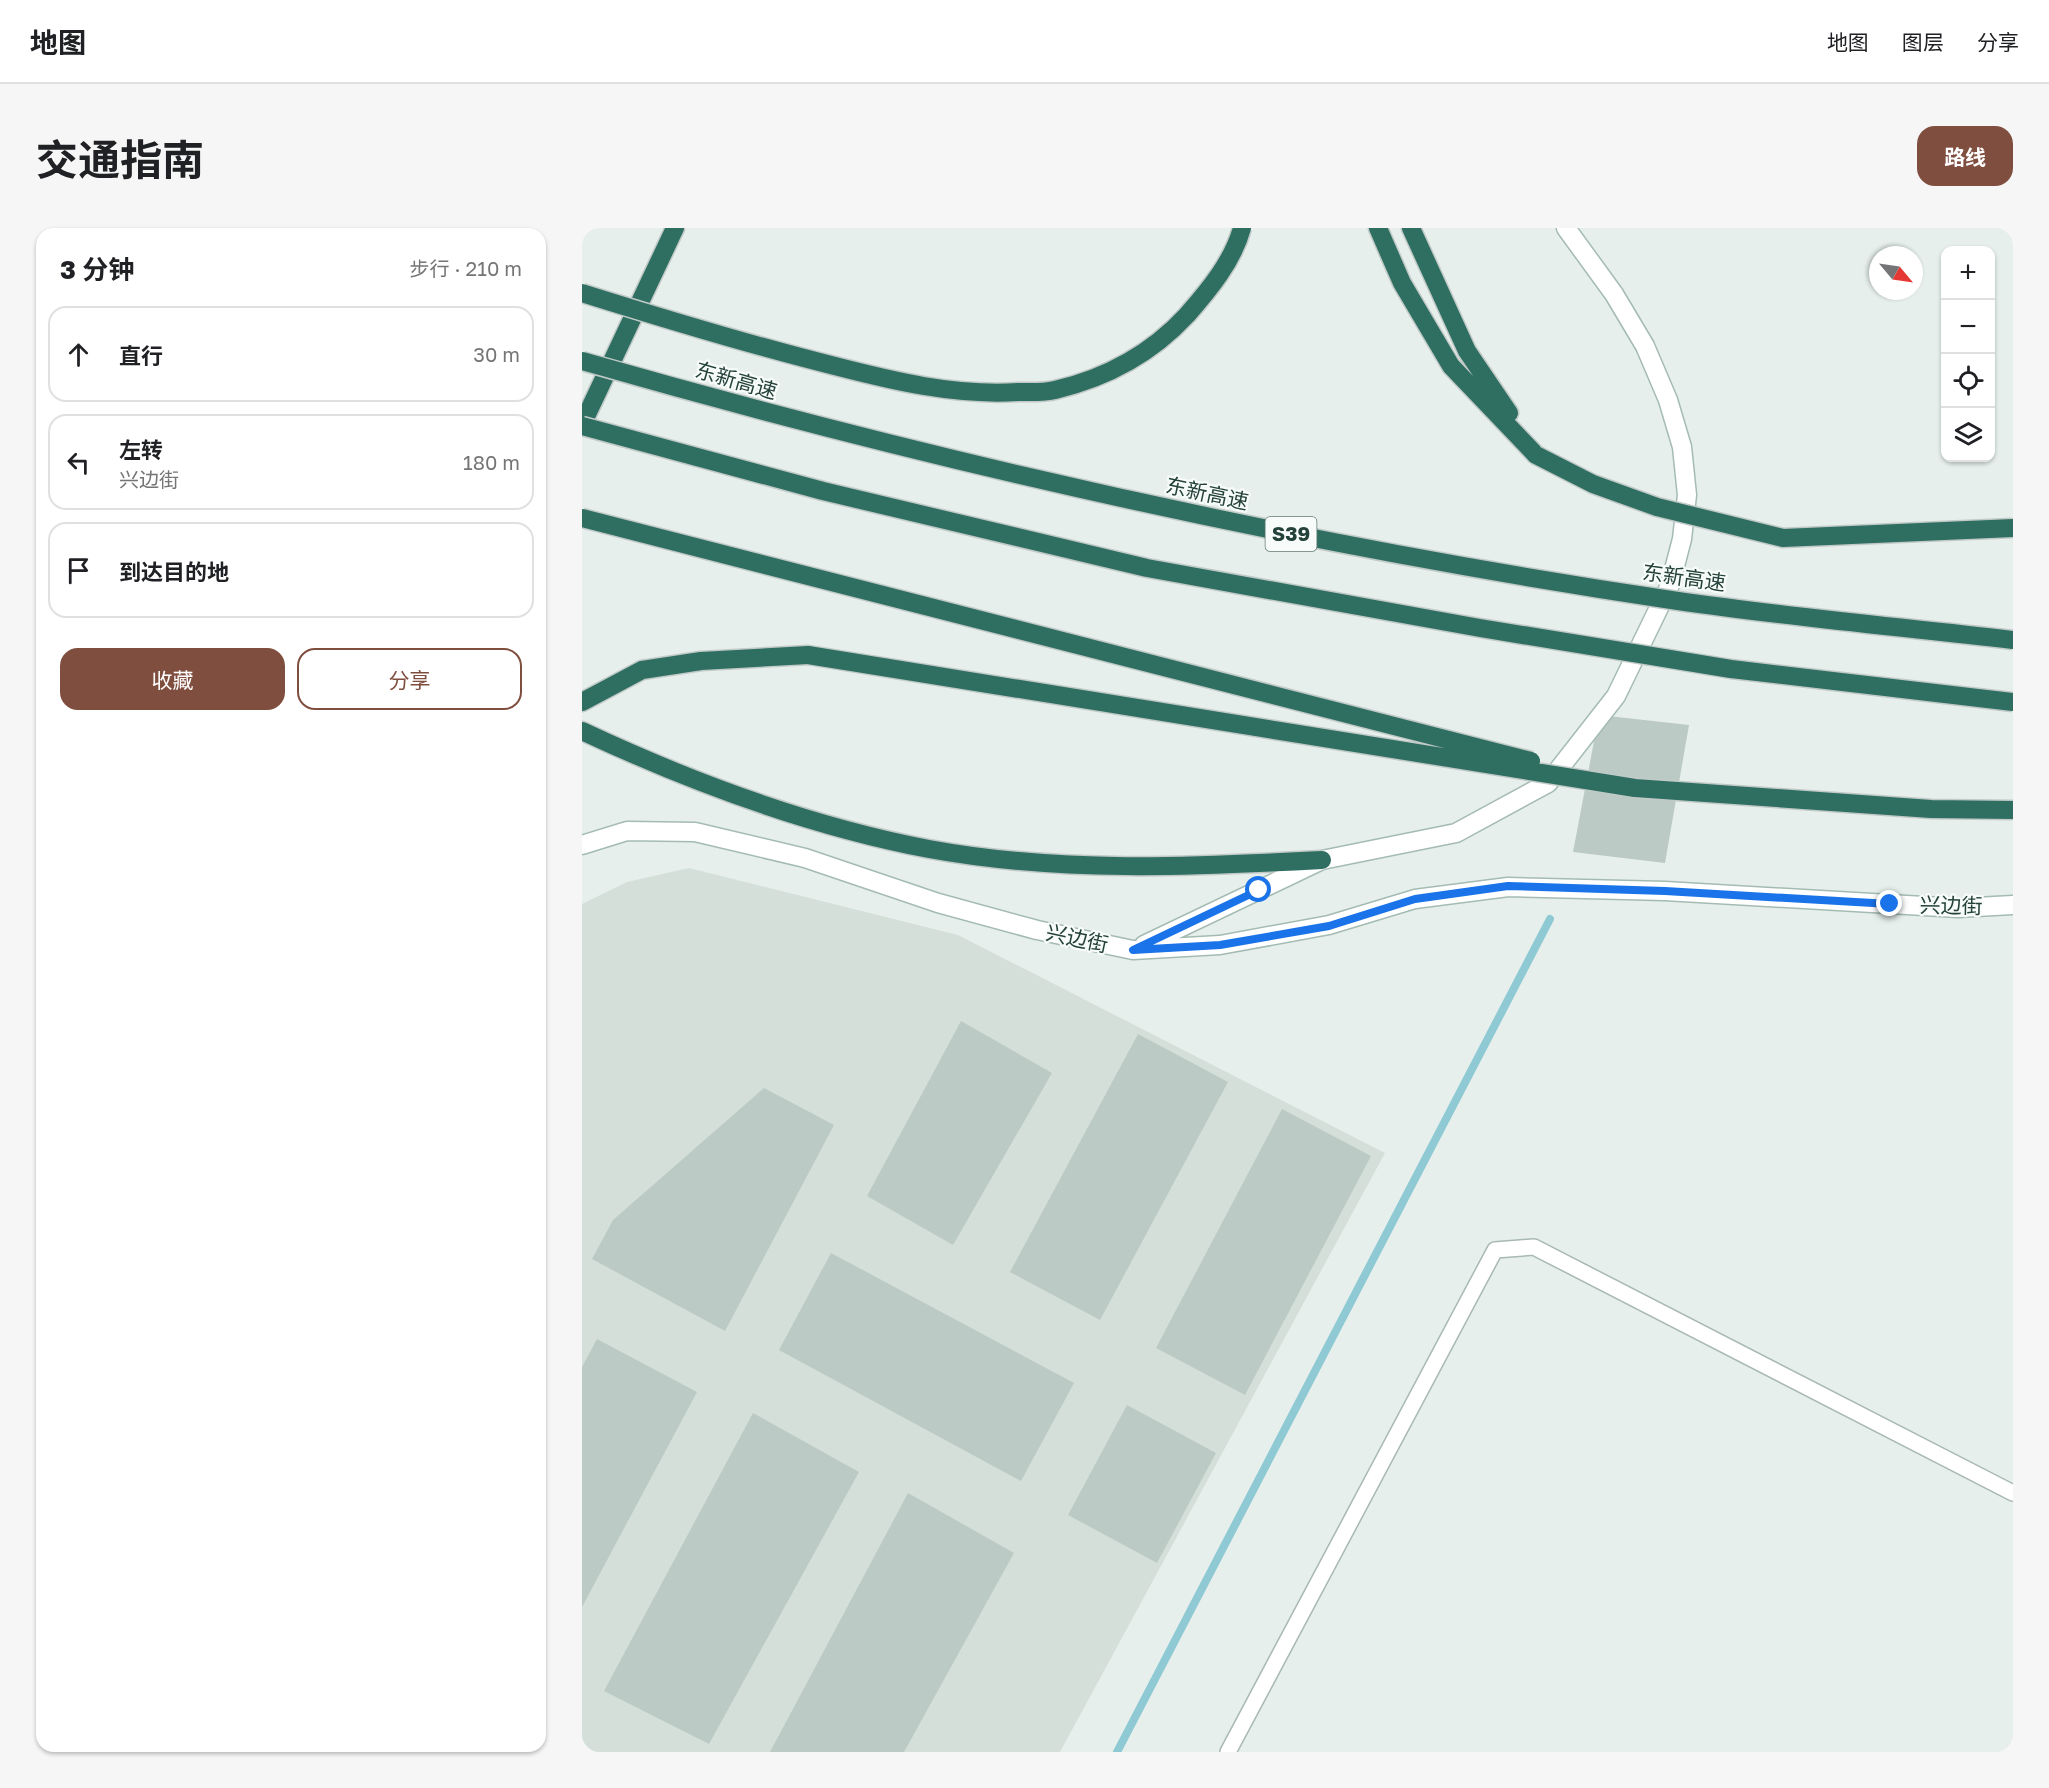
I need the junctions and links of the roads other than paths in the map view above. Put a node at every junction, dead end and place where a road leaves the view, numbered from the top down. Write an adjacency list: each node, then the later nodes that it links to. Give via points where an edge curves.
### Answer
1 (675, 228): 8 (highway)
2 (1242, 228): 6 (highway, bridge, via 1209,290 1164,340 1115,370 1053,390 964,392 897,382 740,342)
3 (1378, 228): 9 (highway, via 1402,283 1451,366)
4 (1411, 228): 9 (highway, via 1467,351)
5 (1566, 228): 19 (street, via 1614,294 1645,346 1668,399 1682,447 1687,495 1682,539 1670,585 1616,696 1548,783 1456,833)
6 (582, 293)
7 (582, 361): 12 (highway, 东新高速 / S39, bridge, via 808,424 1166,509 1322,540 1680,601)
8 (582, 425): 14 (highway, bridge, via 823,491 1147,568 1731,669)
9 (1536, 455): 11 (highway, bridge, via 1593,484 1658,507 1783,538)
10 (582, 518): 16 (highway, bridge)
11 (2013, 528)
12 (2013, 640)
13 (582, 702): 16 (highway, bridge, via 642,670 701,661 808,655)
14 (2013, 702)
15 (582, 731): 19 (highway, via 654,765 761,805 930,849 1047,863 1178,868)
16 (1635, 788): 17 (highway, bridge, via 1931,809)
17 (2013, 810)
18 (582, 845): 21 (street, 兴边街, via 627,831 695,832 804,858 938,903 1037,930)
19 (1322, 860): 21 (street)
20 (2013, 905): 21 (street, 兴边街, via 1958,908 1508,886 1415,899 1329,926 1220,945)
21 (1133, 950)
22 (2013, 1493): 23 (lane, via 1534,1247 1495,1250)
23 (1228, 1752)

